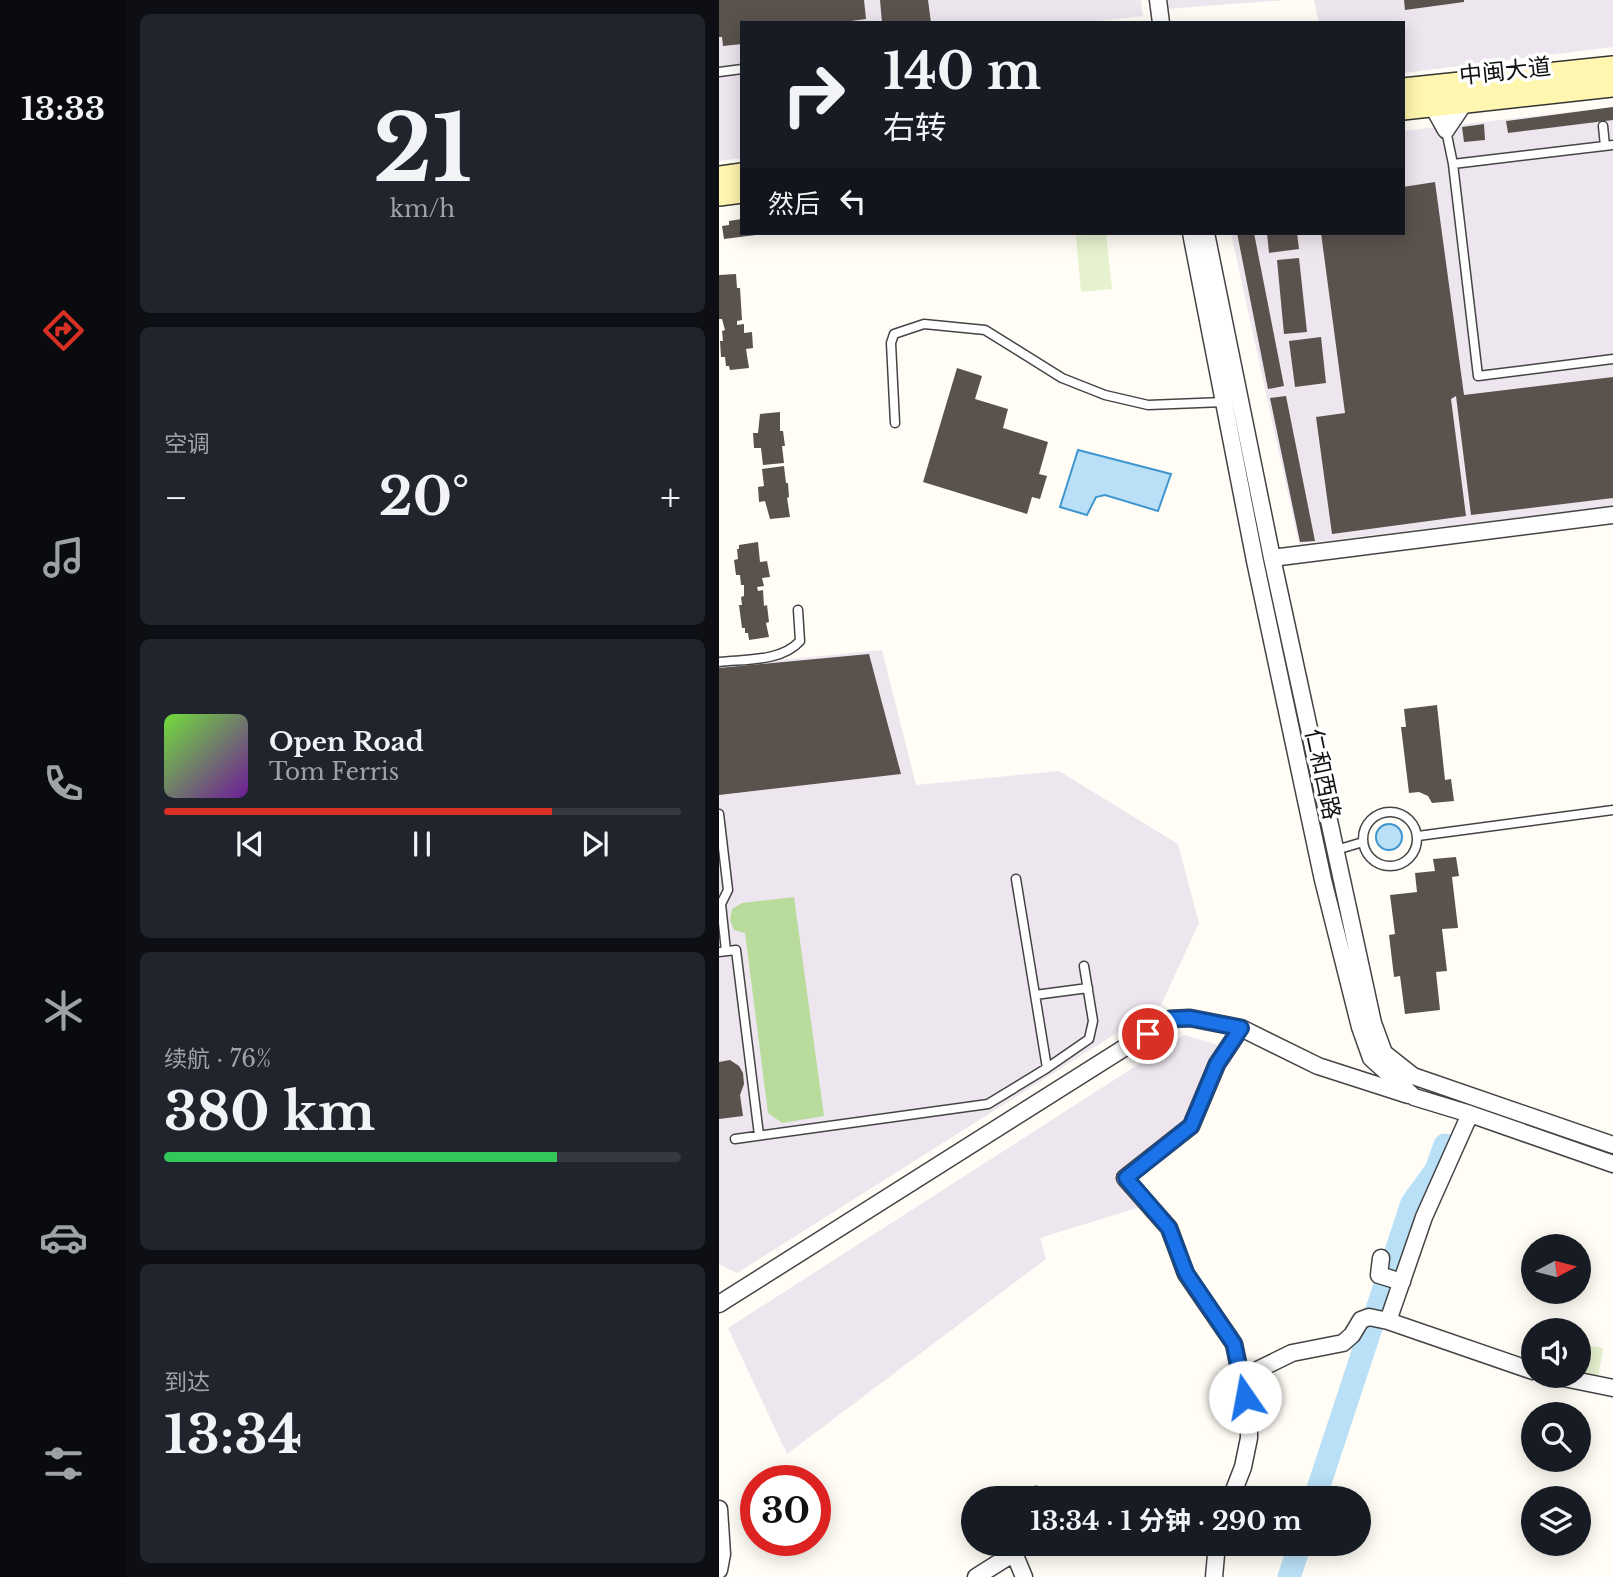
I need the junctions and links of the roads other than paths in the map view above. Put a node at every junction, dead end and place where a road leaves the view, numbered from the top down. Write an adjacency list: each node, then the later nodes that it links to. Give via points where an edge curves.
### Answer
1 (1158, 0): 2 (street)
2 (1161, 21)
3 (1613, 67): 7 (main road, 中闽大道)
4 (740, 69): 5 (lane)
5 (719, 72)
6 (1613, 86): 8 (main road, 中闽大道)
7 (1405, 89)
8 (1465, 102): 9 (main road, 中闽大道); 12 (street)
9 (1432, 105): 10 (main road, 中闽大道); 12 (street)
10 (1405, 109)
11 (1603, 126): 13 (lane)
12 (1446, 130): 14 (lane)
13 (1609, 145): 14 (lane)
14 (1453, 164): 21 (lane, via 1478,376)
15 (740, 174): 16 (main road)
16 (719, 177)
17 (740, 192): 18 (main road)
18 (719, 195)
19 (1191, 235): 22 (street, 仁和西路)
20 (1206, 235): 25 (street, 仁和西路)
21 (1613, 359)
22 (1224, 402): 23 (lane, via 1148,405 1105,395 1062,377 985,330 924,324 894,334 891,343); 35 (street, 仁和西路)
23 (895, 422)
24 (1613, 515): 25 (street)
25 (1272, 558): 32 (street, 仁和西路)
26 (798, 610): 27 (lane, via 799,641 792,650)
27 (719, 662)
28 (1613, 810): 30 (lane)
29 (719, 814): 36 (lane, via 728,890 721,904)
30 (1418, 836): 31 (lane, via 1414,853 1393,866 1376,862); 31 (lane, via 1410,819 1383,812 1368,822)
31 (1363, 842): 32 (lane)
32 (1335, 850): 33 (street, 仁和西路)
33 (1340, 874): 35 (street); 46 (street, 仁和西路, via 1373,1023 1384,1053 1413,1076)
34 (1016, 879): 39 (lane)
35 (1323, 880): 42 (street, 仁和西路, via 1371,1058)
36 (723, 952): 44 (lane, via 736,950)
37 (1084, 966): 38 (lane)
38 (1088, 988): 39 (lane); 41 (lane, via 1093,1021 1089,1039)
39 (1035, 995): 41 (lane)
40 (1241, 1028): 42 (street, via 1319,1066); 50 (street, via 1190,1018 1170,1019); 53 (street, via 1217,1064 1191,1126 1126,1178 1169,1228 1186,1273 1234,1344)
41 (1047, 1068): 44 (lane, via 988,1104)
42 (1414, 1097): 43 (street, 仁和西路)
43 (1470, 1114): 47 (street, 仁和西路); 49 (street)
44 (759, 1135): 45 (lane)
45 (735, 1139)
46 (1613, 1146)
47 (1613, 1164)
48 (1382, 1258): 49 (street, via 1379,1275)
49 (1400, 1281): 51 (street)
50 (719, 1304)
51 (1380, 1319): 52 (street); 53 (street, via 1361,1320 1343,1343 1292,1353)
52 (1521, 1367)
53 (1241, 1378): 56 (street, via 1249,1438)
54 (1591, 1384): 55 (street)
55 (1613, 1388)
56 (1236, 1486)
57 (719, 1509): 61 (street)
58 (1006, 1556): 63 (street)
59 (1019, 1556): 64 (street)
60 (1216, 1556): 65 (street)
61 (719, 1569): 62 (street)
62 (734, 1577)
63 (976, 1577)
64 (1025, 1577)
65 (1214, 1577)

